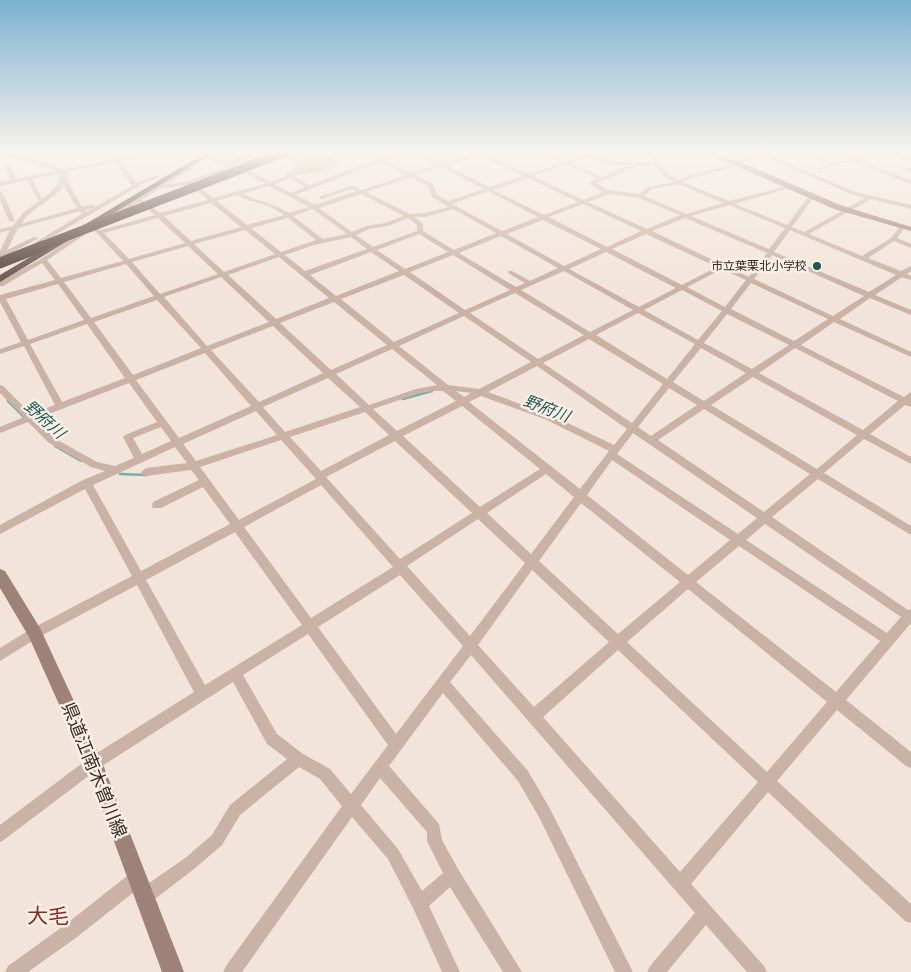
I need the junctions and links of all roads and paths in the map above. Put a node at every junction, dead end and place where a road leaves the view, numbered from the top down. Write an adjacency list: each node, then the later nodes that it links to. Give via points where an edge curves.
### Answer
1 (2, 196): 45 (street)
2 (38, 196): 32 (street)
3 (45, 196): 32 (street)
4 (50, 196): 52 (street, via 26,213)
5 (72, 196): 44 (street)
6 (118, 196): 44 (street)
7 (120, 196): 75 (highway)
8 (137, 196): 86 (highway)
9 (145, 196): 34 (street)
10 (153, 196): 34 (street)
11 (159, 196): 75 (highway, bridge)
12 (167, 196): 39 (street)
13 (168, 196): 75 (highway, bridge)
14 (208, 196): 33 (street)
15 (226, 196): 33 (street)
16 (242, 196): 47 (street)
17 (294, 196): 41 (street)
18 (345, 196): 36 (street)
19 (371, 196): 49 (street)
20 (435, 196): 38 (street)
21 (471, 196): 38 (street)
22 (502, 196): 51 (street)
23 (573, 196): 35 (street)
24 (596, 196): 35 (street)
25 (640, 196): 50 (street)
26 (710, 196): 37 (street)
27 (754, 196): 37 (street)
28 (812, 196): 43 (main road); 54 (street)
29 (865, 196): 31 (street)
30 (322, 197): 36 (street)
31 (870, 198): 42 (street); 43 (street)
32 (40, 200): 40 (street)
33 (213, 200): 48 (street); 53 (street)
34 (139, 201): 39 (street); 56 (street)
35 (583, 201): 51 (street); 58 (street)
36 (329, 202): 41 (street)
37 (728, 204): 50 (street); 54 (street)
38 (451, 205): 49 (street, via 425,215); 60 (street)
39 (149, 206): 48 (street); 56 (street)
40 (29, 207)
41 (314, 207): 47 (street); 62 (street)
42 (911, 207)
43 (846, 210): 55 (main road); 61 (street)
44 (84, 212): 52 (street); 64 (street); 75 (street)
45 (9, 213): 46 (street); 52 (street)
46 (0, 215)
47 (290, 215): 53 (street); 65 (street)
48 (160, 216): 56 (street); 66 (street)
49 (409, 216): 59 (street, via 420,224); 62 (street, via 386,225 368,226)
50 (684, 216): 58 (street); 71 (street)
51 (543, 217): 60 (street); 69 (street)
52 (15, 226): 57 (street); 64 (street); 75 (street)
53 (247, 228): 66 (street); 72 (street)
54 (789, 228): 61 (street); 71 (street)
55 (907, 228): 63 (street)
56 (96, 230): 74 (street); 76 (street)
57 (0, 231)
58 (647, 231): 69 (street); 77 (street)
59 (420, 232): 68 (street); 70 (street)
60 (501, 234): 70 (street); 78 (street)
61 (804, 234): 73 (street)
62 (350, 235): 65 (street); 68 (street)
63 (893, 239): 67 (street); 73 (street)
64 (32, 240): 75 (street)
65 (321, 241): 72 (street)
66 (190, 244): 76 (street); 84 (street)
67 (911, 246)
68 (371, 249): 80 (street); 82 (street)
69 (606, 249): 78 (street); 91 (street)
70 (454, 252): 80 (street); 92 (street)
71 (771, 252): 87 (street); 93 (street)
72 (280, 254): 82 (street); 84 (street)
73 (862, 258): 83 (street)
74 (43, 259): 88 (street); 90 (street)
75 (0, 260)
76 (128, 262): 88 (street); 94 (street)
77 (721, 267): 87 (street); 91 (street)
78 (563, 268): 89 (street); 97 (street)
79 (911, 268): 83 (street)
80 (404, 272): 96 (street); 99 (street)
81 (510, 272): 89 (street)
82 (305, 274): 96 (street)
83 (902, 274): 85 (street); 93 (street)
84 (223, 275): 94 (street); 103 (street)
85 (911, 278)
86 (0, 279)
87 (750, 280): 98 (street); 101 (street)
88 (60, 281): 95 (street); 102 (street)
89 (529, 283): 92 (street)
90 (0, 284)
91 (681, 287): 97 (street); 98 (street)
92 (516, 289): 99 (street); 104 (street)
93 (870, 295): 100 (street); 101 (street)
94 (159, 297): 102 (street); 109 (street)
95 (0, 298): 105 (street)
96 (335, 298): 103 (street); 107 (street)
97 (638, 309): 104 (street); 106 (street)
98 (725, 310): 106 (street); 108 (street)
99 (465, 313): 107 (street); 112 (street)
100 (911, 313)
101 (833, 319): 108 (street); 111 (street)
102 (88, 321): 105 (street); 115 (street)
103 (274, 322): 109 (street); 114 (street)
104 (590, 334): 112 (street); 116 (street)
105 (24, 343): 110 (street); 124 (street)
106 (699, 343): 113 (street); 116 (street)
107 (393, 345): 114 (street); 118 (street)
108 (794, 345): 113 (street); 120 (street)
109 (206, 349): 115 (street); 123 (street)
110 (0, 352)
111 (911, 355)
112 (537, 362): 119 (street); 128 (street)
113 (752, 372): 122 (street); 130 (street)
114 (330, 374): 123 (street); 125 (street)
115 (130, 379): 124 (street); 127 (street)
116 (669, 382): 122 (street); 128 (street)
117 (0, 388): 126 (street)
118 (447, 388): 119 (street); 121 (street); 125 (street, via 419,391)
119 (479, 392): 121 (street); 135 (street, via 564,424)
120 (909, 400): 130 (street)
121 (462, 401): 132 (street); 139 (street)
122 (705, 404): 133 (street); 142 (street)
123 (257, 406): 131 (street); 134 (street)
124 (60, 407): 126 (street)
125 (367, 409): 131 (street); 132 (street)
126 (27, 420): 129 (street); 140 (street, via 51,440 94,465)
127 (162, 423): 134 (street); 136 (street, via 128,437)
128 (634, 428): 133 (street); 135 (street)
129 (0, 430)
130 (863, 434): 137 (street); 142 (street)
131 (284, 437): 138 (street); 143 (street)
132 (396, 437): 143 (street); 148 (street)
133 (651, 440): 149 (street)
134 (176, 443): 136 (street); 138 (street)
135 (613, 452): 146 (street); 153 (street)
136 (140, 459): 140 (street)
137 (911, 461)
138 (194, 467): 141 (street); 144 (street)
139 (547, 469): 146 (street); 148 (street)
140 (116, 470): 145 (street)
141 (146, 472)
142 (817, 473): 149 (street); 152 (street)
143 (321, 478): 150 (street); 155 (street)
144 (204, 482): 147 (street); 150 (street)
145 (87, 483): 151 (street); 157 (street)
146 (581, 496): 154 (street); 158 (street)
147 (157, 505)
148 (478, 514): 154 (street); 155 (street)
149 (764, 518): 153 (street); 159 (street)
150 (236, 526): 157 (street); 160 (street)
151 (0, 530)
152 (911, 531)
153 (740, 538): 158 (street); 162 (street)
154 (531, 564): 163 (street); 164 (street)
155 (400, 566): 160 (street); 164 (street)
156 (0, 575): 161 (main road, 県道江南木曽川線)
157 (139, 578): 161 (street); 168 (street)
158 (688, 582): 163 (street); 169 (street)
159 (910, 616): 162 (street)
160 (309, 627): 166 (street); 171 (street)
161 (35, 633): 165 (street); 174 (main road, 県道江南木曽川線)
162 (889, 639): 169 (street)
163 (617, 643): 170 (street); 176 (street)
164 (470, 645): 167 (street); 170 (street)
165 (0, 655)
166 (236, 674): 168 (street); 172 (street, via 272,739)
167 (442, 682): 171 (street); 191 (street, via 523,776)
168 (203, 695): 174 (street)
169 (836, 702): 173 (street); 176 (street)
170 (533, 717): 181 (street)
171 (396, 745): 175 (street)
172 (298, 759): 177 (street, via 325,774); 182 (street, via 235,810 217,840)
173 (911, 761)
174 (94, 763): 178 (street); 180 (main road, 県道江南木曽川線)
175 (380, 767): 177 (street); 179 (street, via 434,829 435,841)
176 (767, 782): 181 (street); 185 (street)
177 (351, 806): 183 (street, via 393,854); 188 (street)
178 (0, 834)
179 (452, 875): 183 (street); 190 (street)
180 (138, 878): 182 (main road, 県道江南木曽川線); 187 (street)
181 (681, 883): 184 (street)
182 (145, 896): 186 (main road, 県道江南木曽川線)
183 (420, 904): 189 (street)
184 (706, 914): 192 (street); 193 (street)
185 (911, 915)
186 (168, 969)
187 (14, 972)
188 (232, 972)
189 (451, 972)
190 (513, 972)
191 (624, 972)
192 (656, 972)
193 (758, 972)

